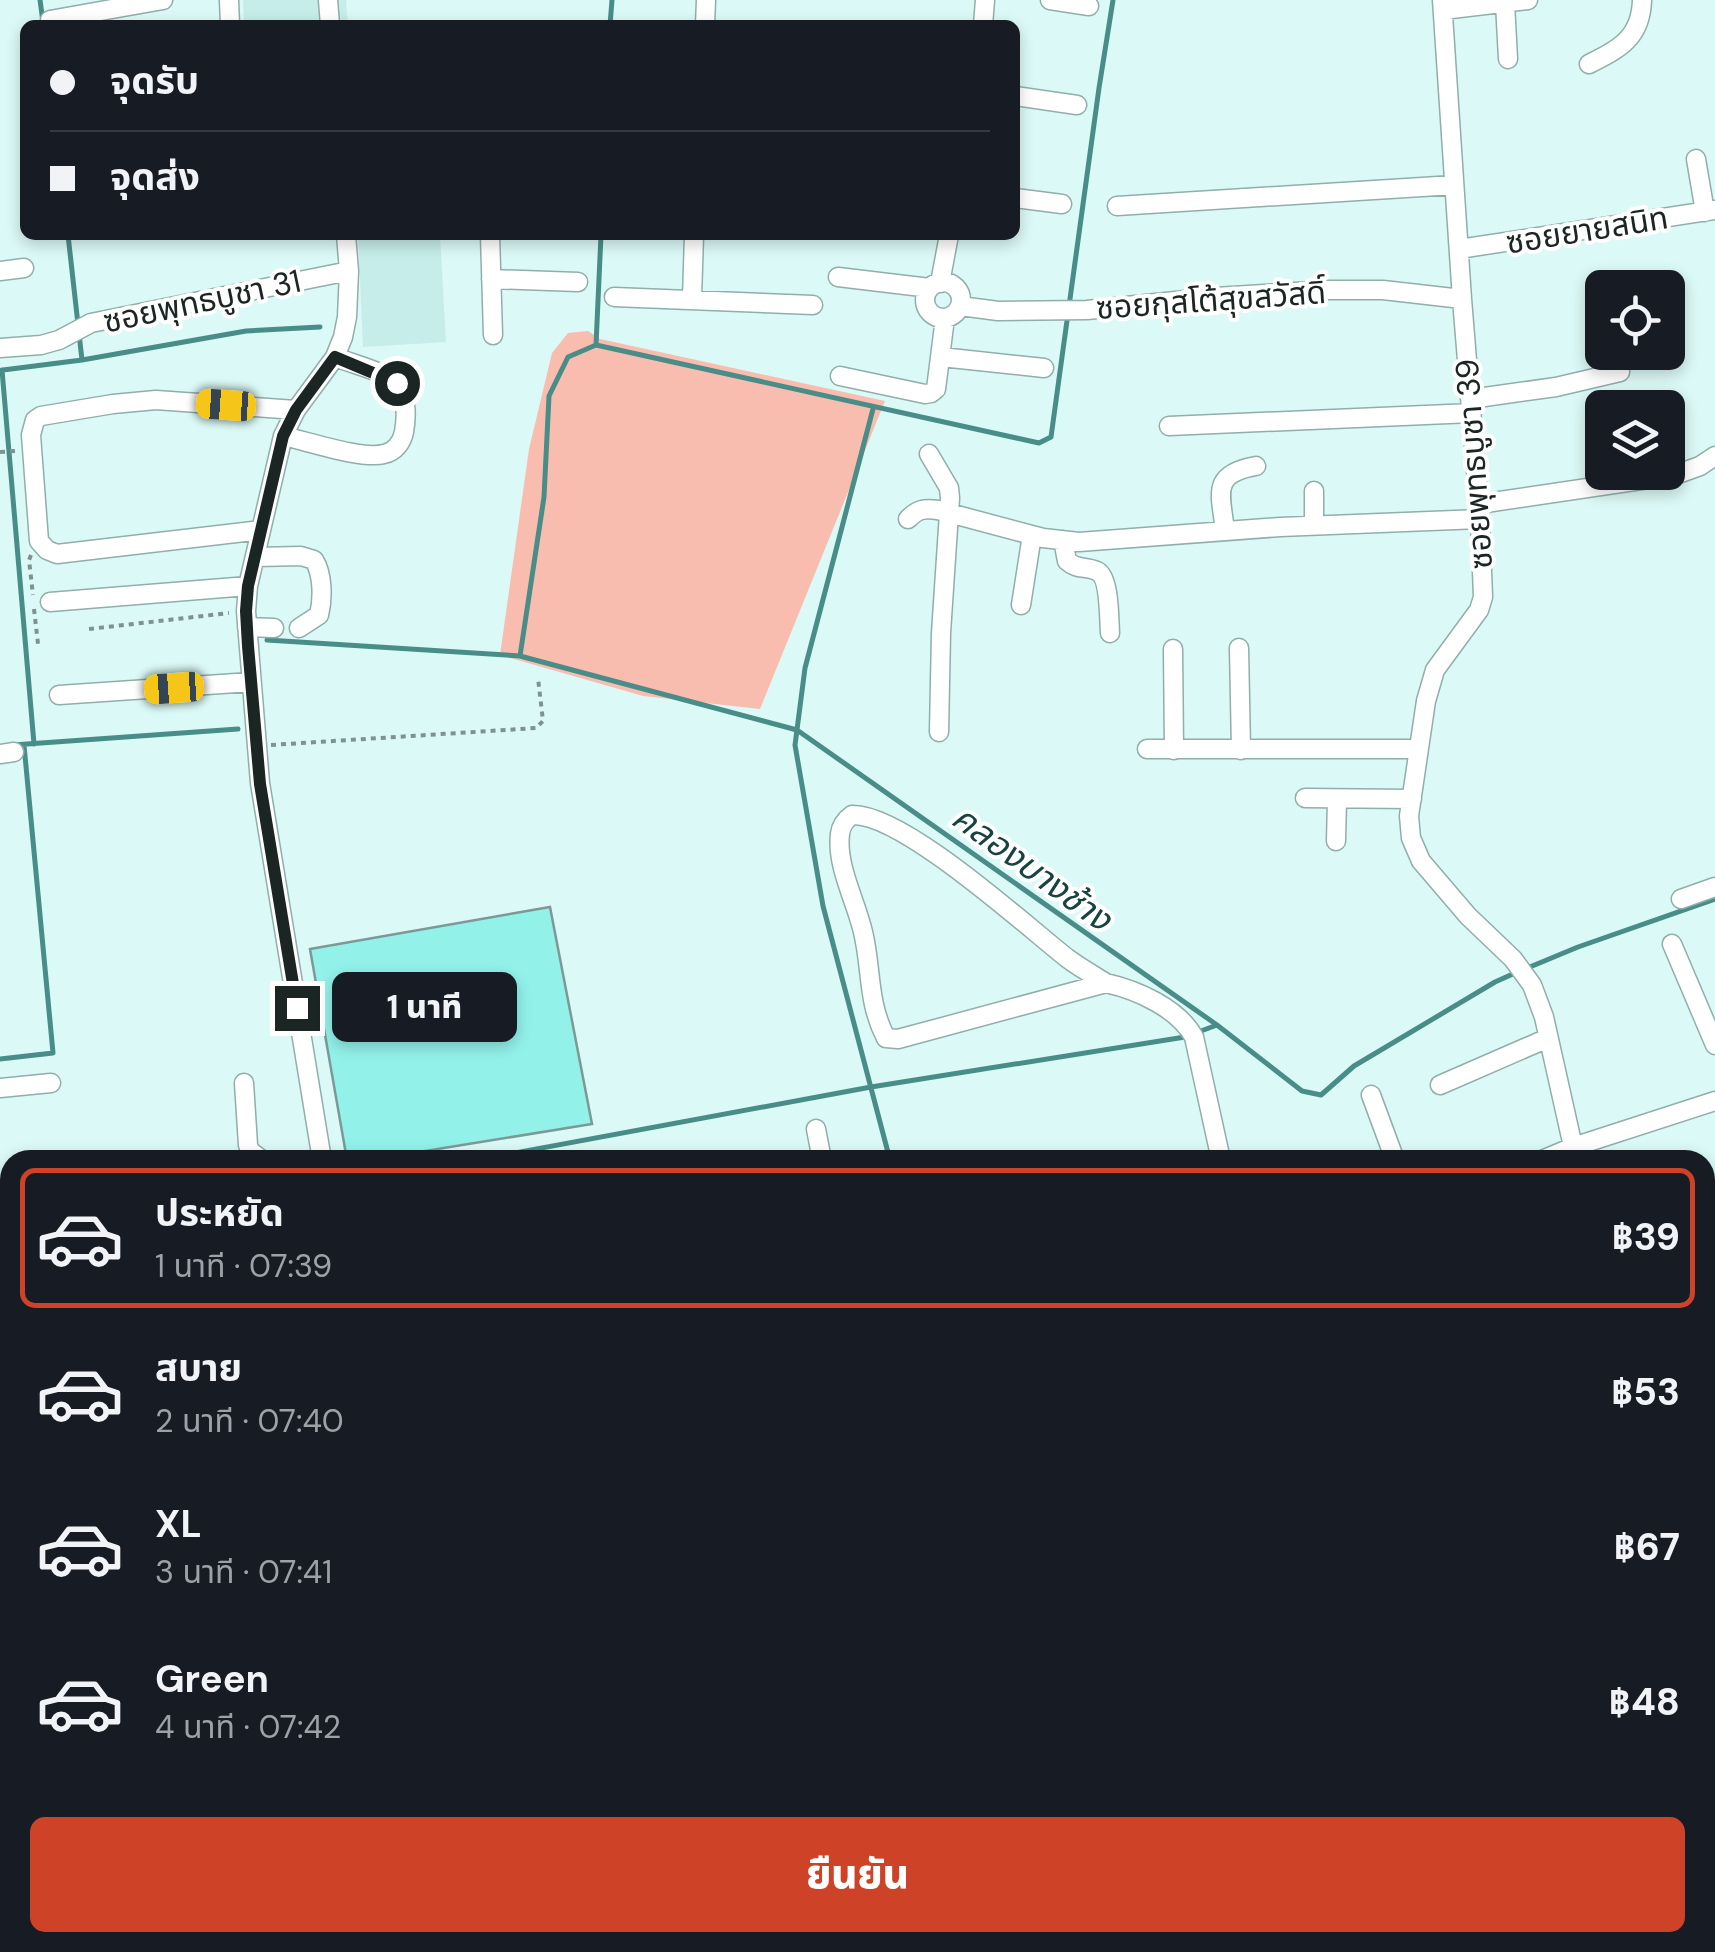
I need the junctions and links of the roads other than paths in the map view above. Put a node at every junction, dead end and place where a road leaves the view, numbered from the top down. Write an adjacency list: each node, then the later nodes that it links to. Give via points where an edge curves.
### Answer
1 (163, 0): 8 (street)
2 (1050, 0): 7 (street)
3 (1528, 0): 5 (street)
4 (1642, 0): 10 (street, via 1629,40)
5 (1504, 4): 6 (street); 9 (street)
6 (1442, 5): 14 (street, ซอยพุทธบูชา 39)
7 (1090, 6)
8 (50, 20)
9 (1508, 59)
10 (1590, 64)
11 (1020, 97): 12 (street)
12 (1076, 105)
13 (1696, 158): 18 (street)
14 (1454, 185): 17 (street); 23 (street, ซอยพุทธบูชา 39)
15 (1020, 199): 16 (street)
16 (1062, 204)
17 (1117, 206)
18 (1710, 211): 23 (street, ซอยยายสนิท)
19 (346, 240): 26 (street)
20 (490, 240): 28 (street)
21 (694, 240): 32 (street)
22 (948, 240): 30 (street)
23 (1459, 249): 33 (street, ซอยพุทธบูชา 39)
24 (24, 268): 25 (street)
25 (0, 271)
26 (349, 271): 37 (street, ซอยพุทธบูชา 31, via 91,323 41,346); 38 (street, via 347,317)
27 (838, 277): 30 (street)
28 (491, 280): 29 (street); 36 (street)
29 (578, 282)
30 (935, 286): 35 (street, via 957,289 961,300); 35 (street, via 927,308 938,318)
31 (614, 297): 32 (street)
32 (692, 299): 34 (street)
33 (1462, 299): 35 (street, ซอยกุสโต้สุขสวัสดิ์, via 1327,290 1086,310); 43 (street, ซอยพุทธบูชา 39)
34 (813, 305)
35 (952, 312): 39 (street)
36 (493, 334)
37 (0, 348)
38 (335, 357): 44 (street); 46 (street, via 397,383 406,404 403,438 383,455 365,455)
39 (941, 357): 40 (street); 42 (street, via 931,393)
40 (1044, 368)
41 (1620, 372): 43 (street)
42 (840, 376)
43 (1471, 406): 45 (street); 51 (street, ซอยพุทธบูชา 39)
44 (296, 410): 46 (street); 55 (street, via 156,400 35,420 39,541 47,550)
45 (1169, 426)
46 (283, 436): 55 (street)
47 (929, 454): 52 (street, via 949,488)
48 (1715, 456): 51 (street, via 1675,474)
49 (1256, 466): 56 (street, via 1237,469 1222,484)
50 (1314, 491): 54 (street)
51 (1480, 512): 54 (street); 73 (street, ซอยพุทธบูชา 39, via 1483,597 1436,670)
52 (950, 513): 53 (street, via 922,509); 57 (street); 71 (street)
53 (908, 520)
54 (1314, 526): 56 (street)
55 (261, 530): 59 (street)
56 (1226, 531): 58 (street)
57 (1032, 535): 58 (street); 62 (street)
58 (1063, 540): 66 (street, via 1066,561 1103,576)
59 (256, 557): 60 (street); 65 (street, via 301,556 319,568 319,615)
60 (248, 586): 61 (street); 63 (street)
61 (50, 602)
62 (1021, 605)
63 (247, 619): 64 (street); 69 (street)
64 (274, 628)
65 (299, 628)
66 (1110, 633)
67 (1239, 648): 75 (street)
68 (1173, 649): 74 (street)
69 (251, 682): 70 (street); 94 (street, via 260,784)
70 (59, 695)
71 (939, 732)
72 (1147, 749): 74 (street)
73 (1418, 749): 75 (street); 77 (street, ซอยพุทธบูชา 39)
74 (1174, 750): 75 (street)
75 (1241, 750)
76 (1306, 798): 78 (street)
77 (1412, 799): 78 (street); 84 (street, ซอยพุทธบูชา 39, via 1411,838 1421,861 1513,958 1532,985)
78 (1337, 800): 79 (street)
79 (1336, 842)
80 (1715, 887): 81 (street)
81 (1681, 899)
82 (1672, 944): 85 (street)
83 (1106, 982): 83 (street, via 929,850 873,817 844,821 845,875 886,1038); 96 (street, via 1176,1014 1190,1030)
84 (1548, 1038): 88 (street); 98 (street, ซอยพุทธบูชา 39)
85 (1715, 1044)
86 (244, 1083): 93 (street)
87 (51, 1084): 89 (street)
88 (1440, 1085)
89 (0, 1088)
90 (1371, 1095): 97 (street)
91 (1715, 1101): 99 (street)
92 (816, 1129): 95 (street)
93 (250, 1150)
94 (320, 1150)
95 (820, 1150)
96 (1219, 1150)
97 (1391, 1150)
98 (1574, 1150)
99 (1583, 1150)

